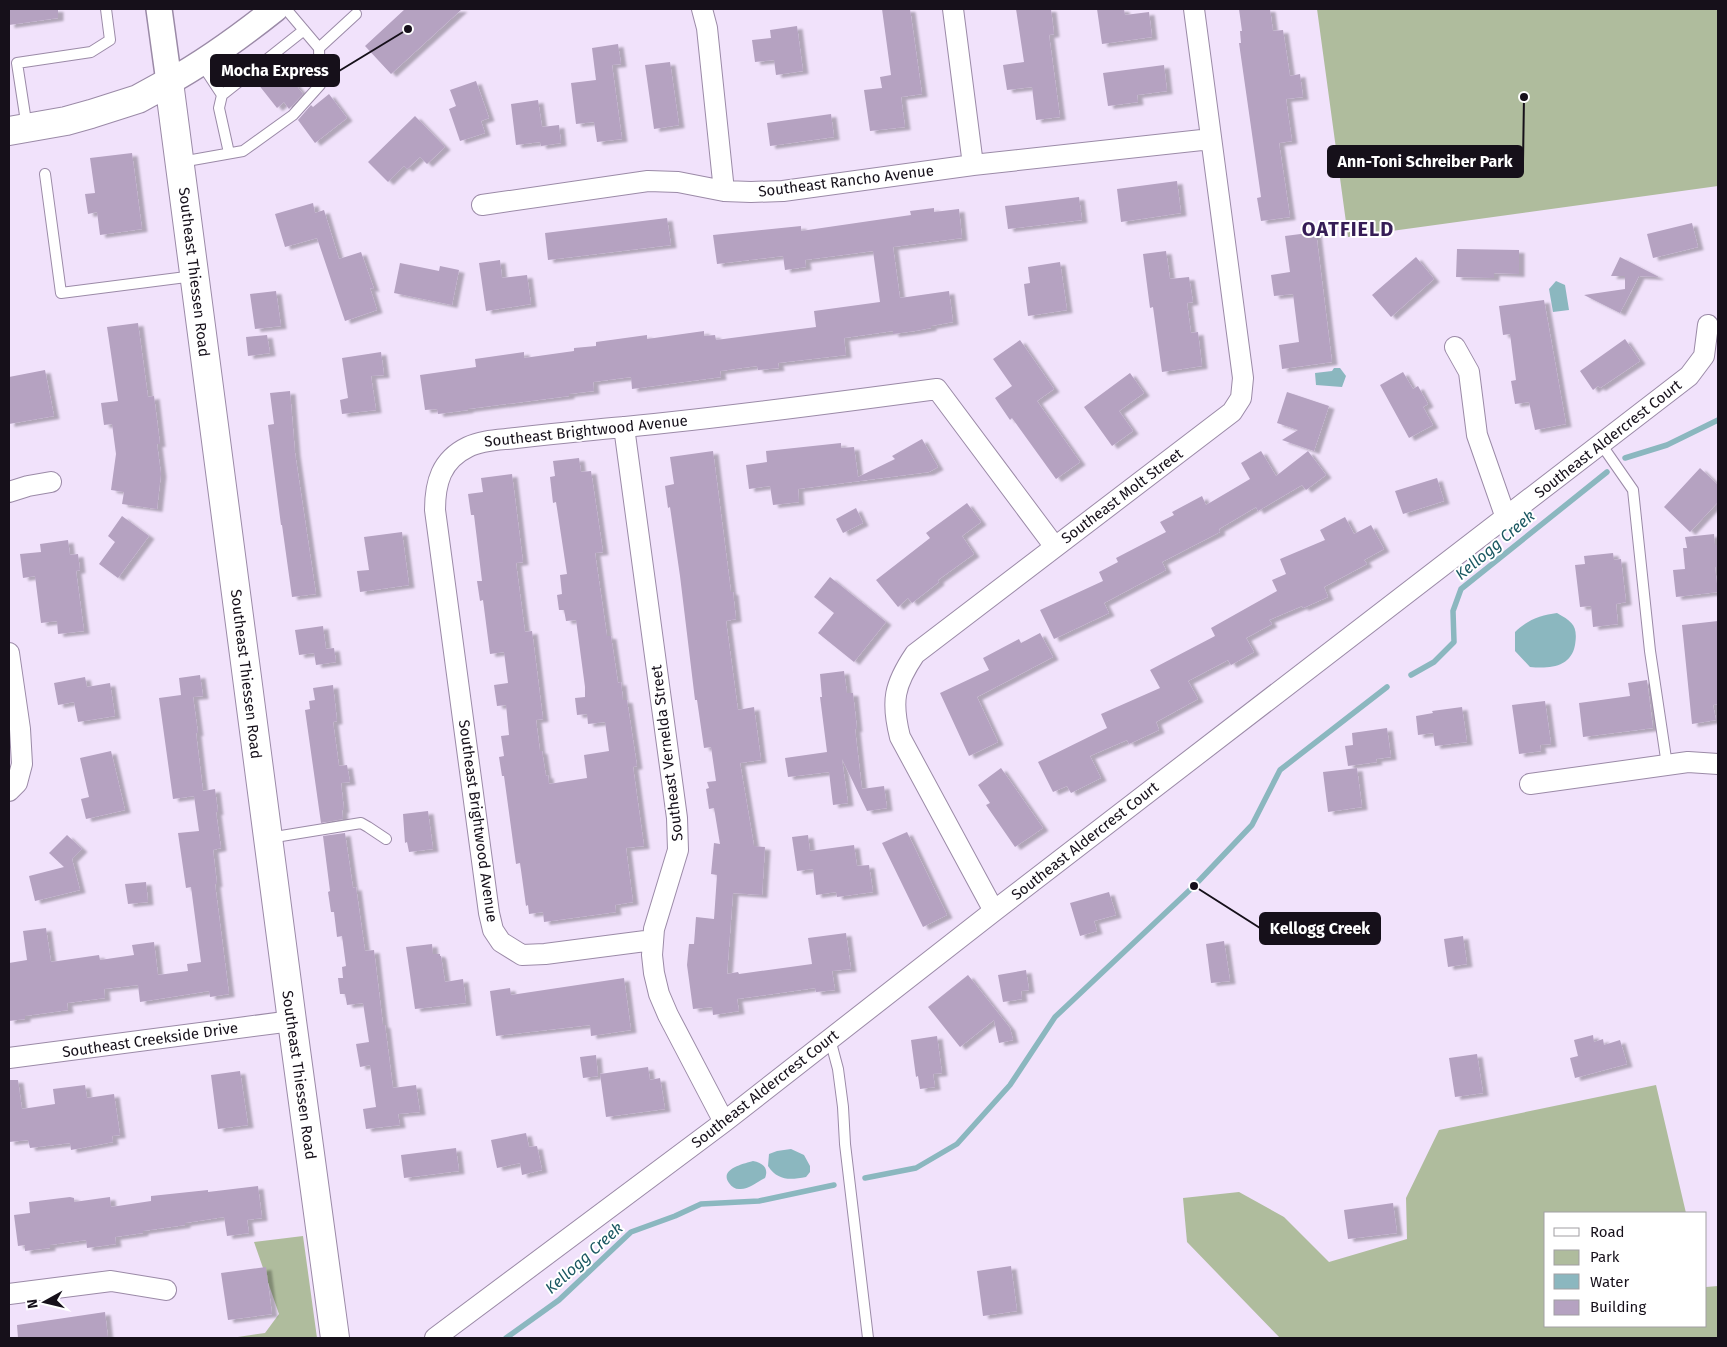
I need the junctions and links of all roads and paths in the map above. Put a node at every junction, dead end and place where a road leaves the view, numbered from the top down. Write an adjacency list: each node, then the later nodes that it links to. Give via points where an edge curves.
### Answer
1 (106, 9): 14 (lane, via 110,40 92,52 17,63)
2 (159, 9): 12 (street, Southeast Thiessen Road)
3 (275, 9): 11 (street)
4 (286, 9): 9 (lane)
5 (702, 9): 20 (street, via 707,28)
6 (953, 9): 18 (street)
7 (1194, 9): 15 (street, Southeast Molt Street)
8 (356, 11): 10 (lane)
9 (304, 30): 10 (lane); 13 (lane)
10 (319, 48): 16 (lane, via 320,85 293,115 243,151)
11 (201, 64): 12 (street); 13 (lane)
12 (169, 82): 14 (main road, via 138,99 66,121); 17 (main road, Southeast Thiessen Road)
13 (222, 95): 16 (lane, via 219,108)
14 (18, 129)
15 (1211, 139): 18 (street, Southeast Rancho Avenue); 30 (street, Southeast Molt Street, via 1243,378 1241,398 1232,412)
16 (229, 154): 17 (lane)
17 (180, 162): 22 (main road, Southeast Thiessen Road)
18 (973, 165): 20 (street, Southeast Rancho Avenue, via 784,191)
19 (45, 174): 22 (lane, via 61,293)
20 (724, 191): 21 (street, Southeast Rancho Avenue, via 678,182 648,181)
21 (482, 204)
22 (195, 276): 36 (main road, Southeast Thiessen Road)
23 (1708, 325): 26 (street, Southeast Aldercrest Court, via 1704,356 1689,376)
24 (1455, 347): 29 (street, via 1469,372 1477,435)
25 (624, 427): 30 (street, Southeast Brightwood Avenue, via 937,389); 39 (street, Southeast Vernelda Street, via 677,818 678,850 660,905); 39 (street, Southeast Brightwood Avenue, via 477,443 457,454 443,470 435,492 435,510 493,930 500,942 522,955)
26 (1601, 444): 29 (street, Southeast Aldercrest Court); 33 (lane, via 1633,490 1650,651)
27 (51, 482): 28 (street)
28 (9, 492)
29 (1506, 518): 38 (street, Southeast Aldercrest Court)
30 (1055, 547): 38 (street, Southeast Molt Street, via 915,654 902,672 895,695 895,717 900,738)
31 (9, 653): 35 (street, via 22,764)
32 (1718, 764): 33 (street, via 1688,762)
33 (1667, 765): 34 (street)
34 (1530, 784)
35 (13, 787)
36 (268, 838): 37 (lane, via 360,823); 40 (main road, Southeast Thiessen Road)
37 (386, 839)
38 (994, 911): 41 (street, Southeast Aldercrest Court)
39 (653, 940): 43 (street, Southeast Vernelda Street, via 654,973 659,994)
40 (292, 1021): 42 (street, Southeast Creekside Drive); 46 (main road, Southeast Thiessen Road)
41 (830, 1039): 43 (street, Southeast Aldercrest Court); 48 (lane, via 843,1107 844,1144)
42 (9, 1058)
43 (724, 1122): 47 (street, Southeast Aldercrest Court)
44 (166, 1290): 45 (street, via 111,1281)
45 (9, 1294)
46 (335, 1338)
47 (435, 1338)
48 (868, 1338)

